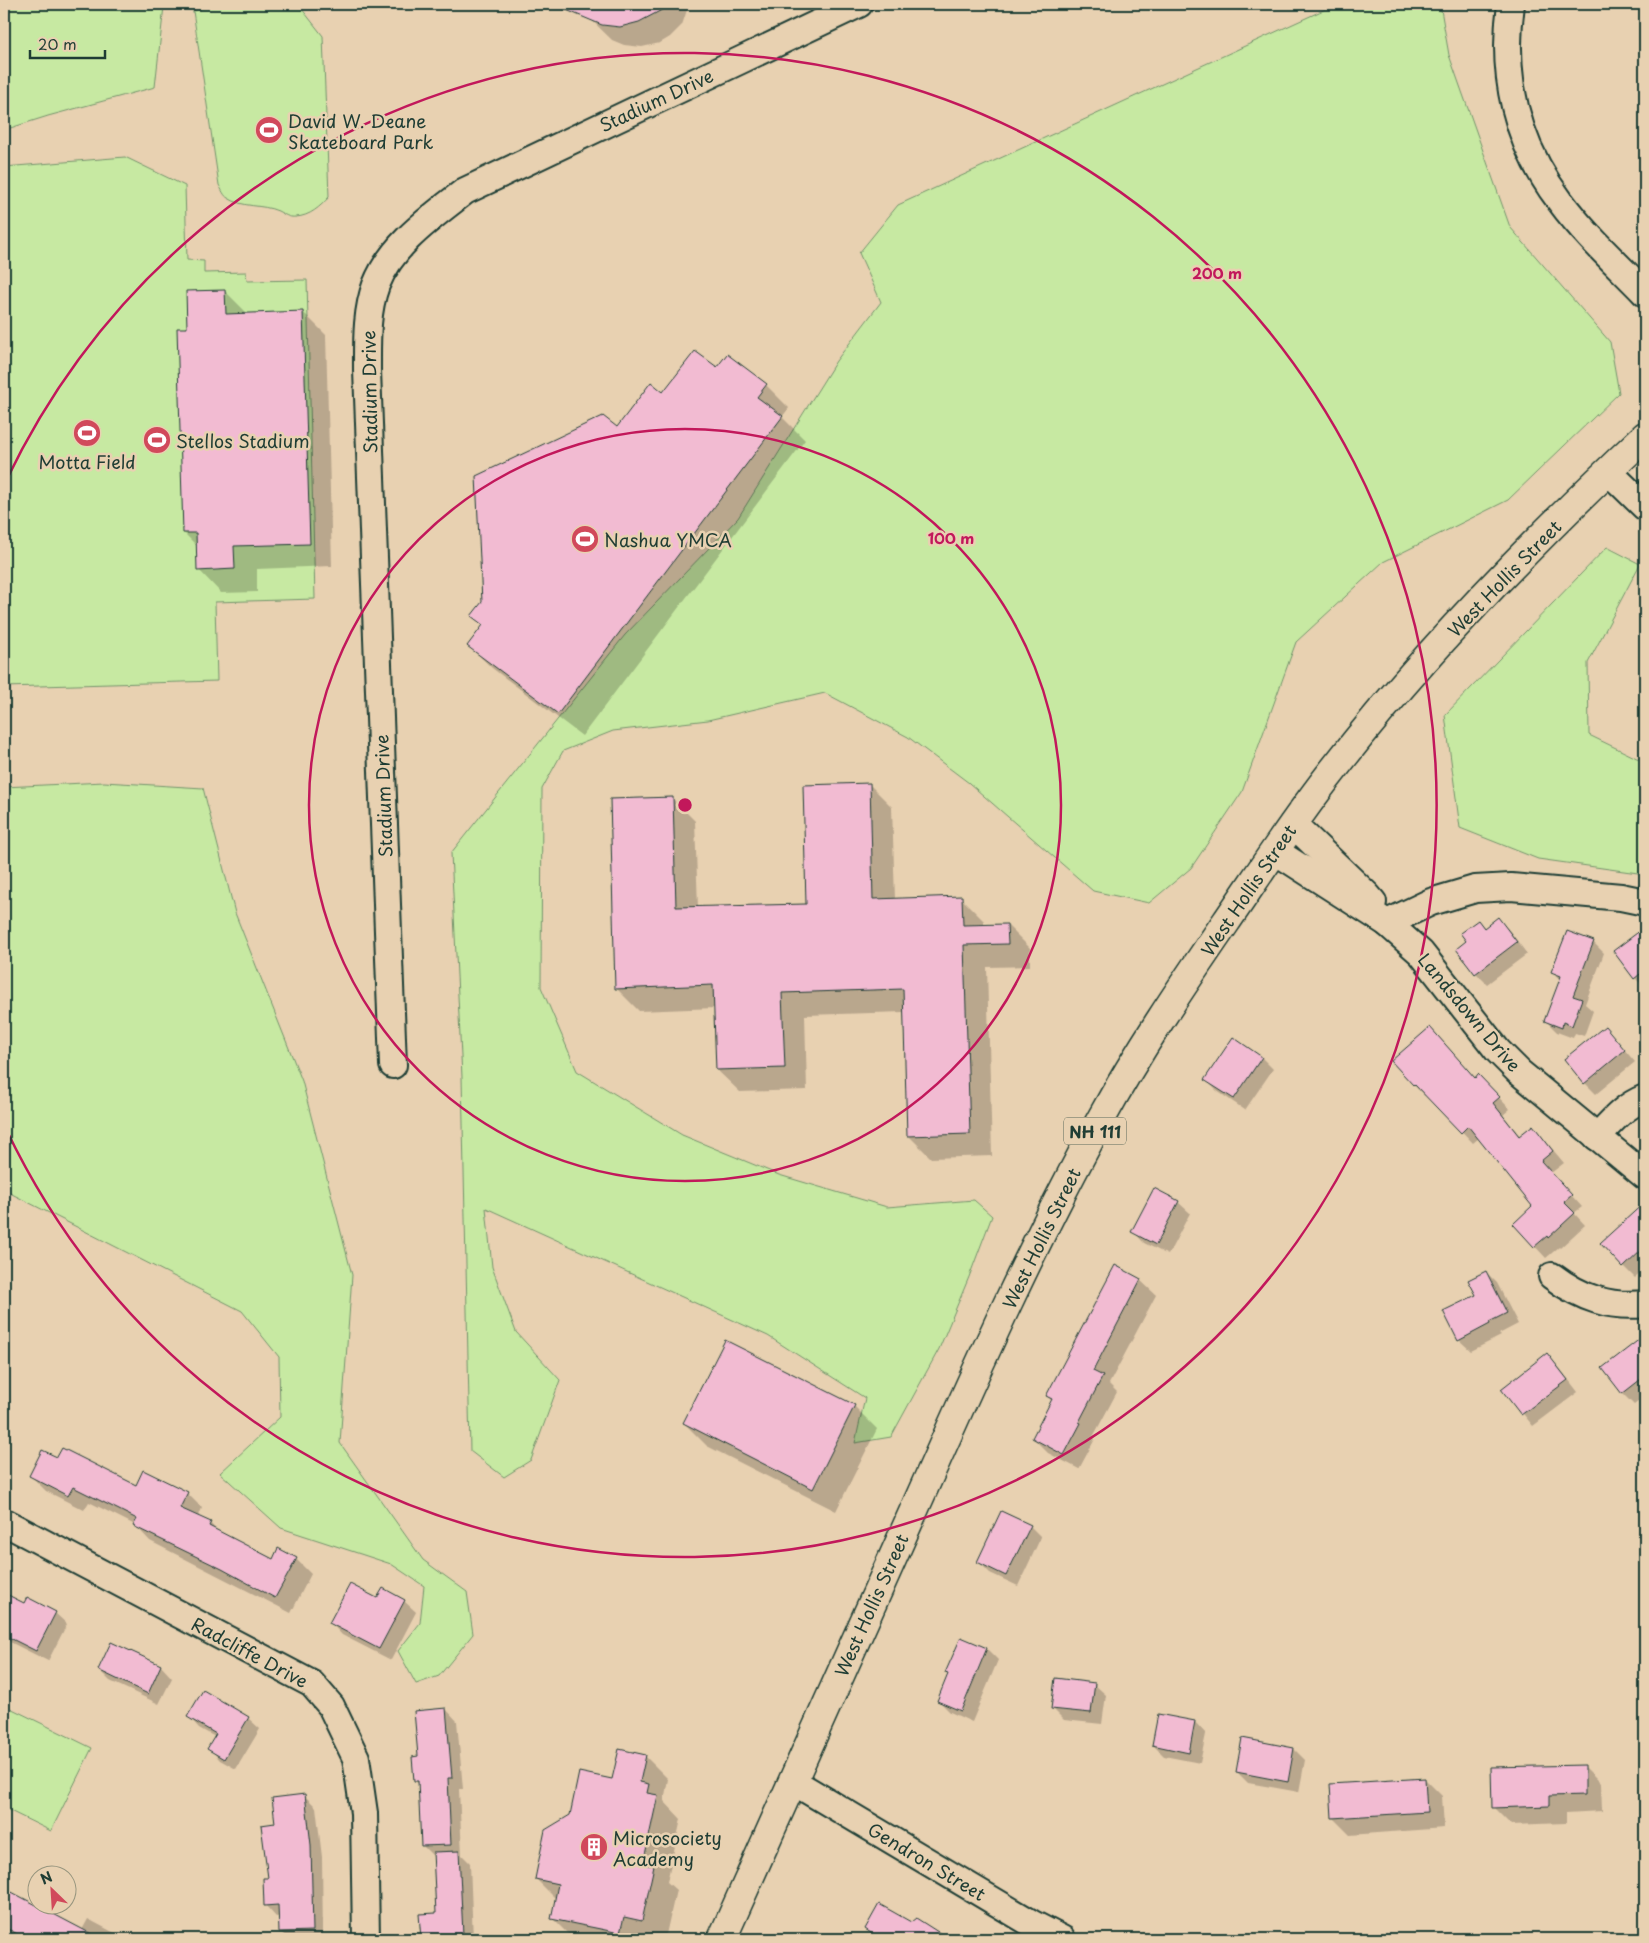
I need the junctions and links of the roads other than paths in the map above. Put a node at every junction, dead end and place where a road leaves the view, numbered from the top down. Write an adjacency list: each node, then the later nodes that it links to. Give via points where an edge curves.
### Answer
1 (859, 4): 11 (street, Stadium Drive, via 465,191 420,227 398,250 376,286 367,328 366,370)
2 (1511, 4): 3 (street, via 1507,60 1515,107 1532,154 1549,186 1571,215)
3 (1645, 293)
4 (1645, 436): 5 (main road, West Hollis Street / NH 111)
5 (1608, 471): 6 (street); 7 (main road, West Hollis Street / NH 111, via 1394,694)
6 (1645, 507)
7 (1293, 824): 8 (main road, West Hollis Street / NH 111); 10 (street, Landsdown Drive, via 1367,895)
8 (1275, 851): 10 (street, Landsdown Drive); 18 (main road, West Hollis Street / NH 111, via 1142,1050 1102,1116 1050,1214 970,1383)
9 (1645, 902): 10 (street, via 1511,887 1475,888 1431,902)
10 (1387, 924): 13 (street, Landsdown Drive, via 1421,953 1498,1051)
11 (393, 1065)
12 (1645, 1098): 13 (street, via 1622,1110)
13 (1597, 1137): 14 (street, Landsdown Drive)
14 (1645, 1176)
15 (1552, 1276): 16 (street, via 1582,1296 1598,1301 1616,1305)
16 (1645, 1304)
17 (4, 1522): 19 (street, Radcliffe Drive, via 312,1684 331,1706 356,1758 364,1813)
18 (794, 1782): 20 (main road, West Hollis Street / NH 111); 21 (street, Gendron Street)
19 (366, 1939)
20 (722, 1939)
21 (1062, 1939)

